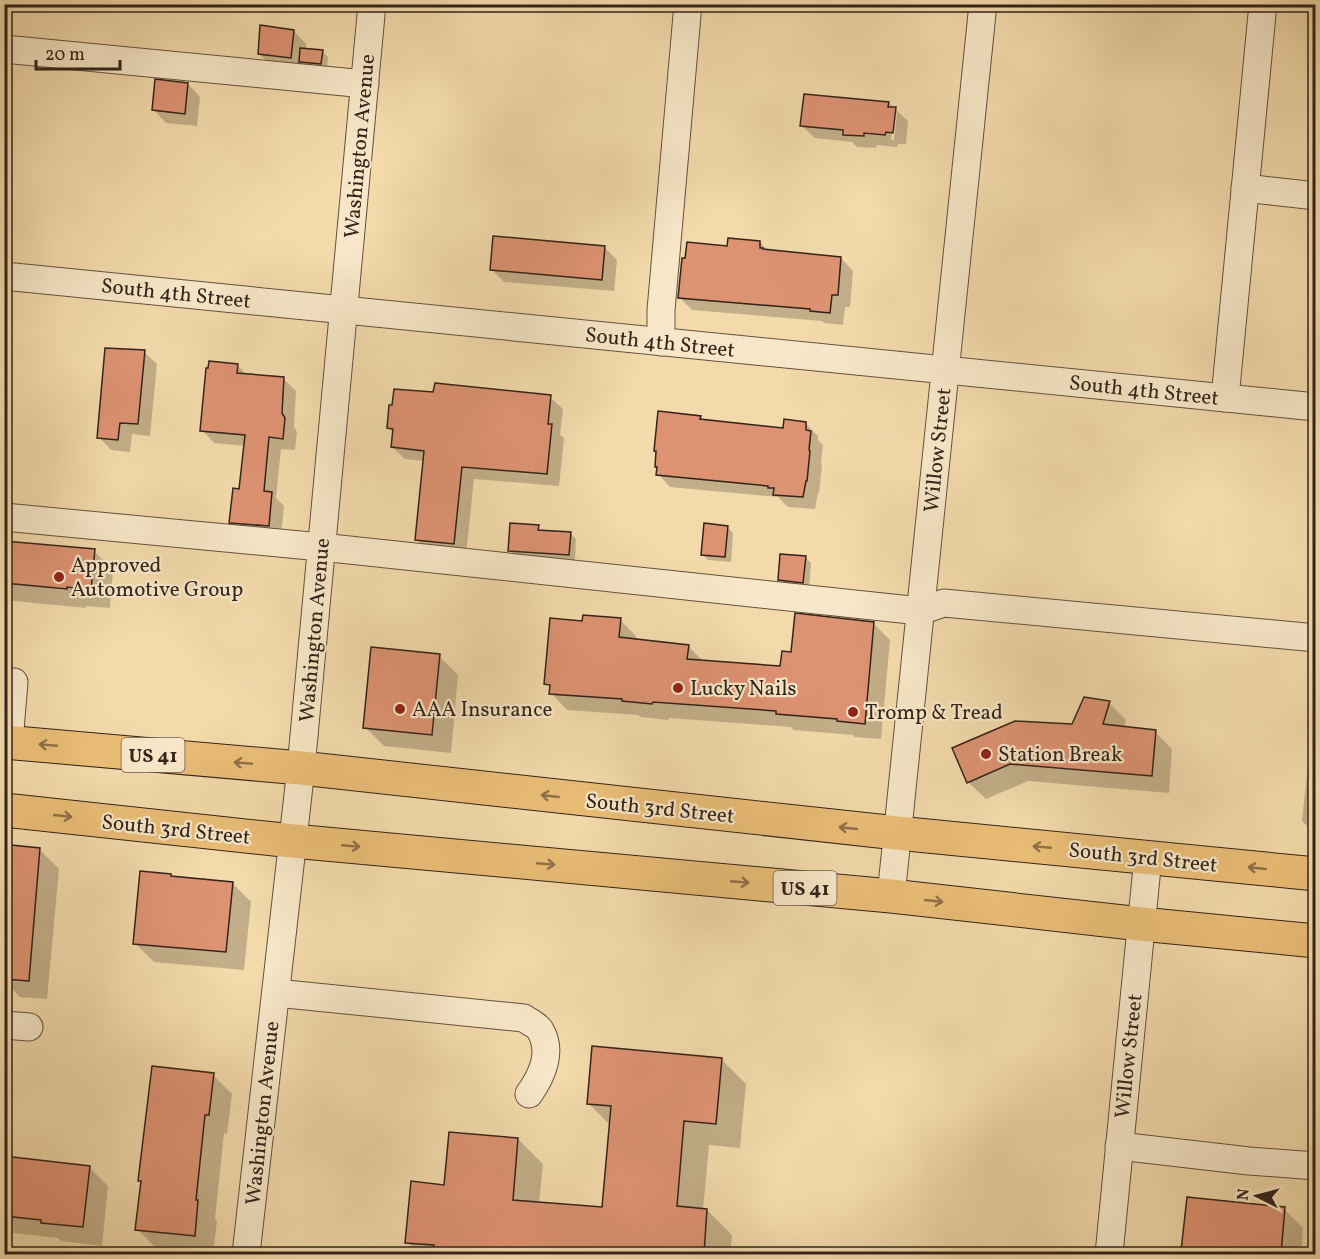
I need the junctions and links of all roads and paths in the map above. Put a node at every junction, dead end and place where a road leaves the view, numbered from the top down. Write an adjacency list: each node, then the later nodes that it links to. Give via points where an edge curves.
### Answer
1 (372, 4): 6 (street, Washington Avenue)
2 (688, 4): 11 (street)
3 (983, 4): 12 (street, Willow Street)
4 (1263, 4): 7 (street)
5 (4, 49): 6 (street)
6 (365, 84): 10 (street, Washington Avenue)
7 (1245, 188): 8 (street); 13 (street)
8 (1316, 196)
9 (4, 276): 10 (street, South 4th Street)
10 (343, 310): 11 (street, South 4th Street); 16 (street, Washington Avenue)
11 (661, 342): 12 (street, South 4th Street)
12 (946, 371): 13 (street, South 4th Street); 17 (street, Willow Street)
13 (1225, 398): 14 (street, South 4th Street)
14 (1316, 407)
15 (4, 517): 16 (street)
16 (321, 547): 17 (street); 21 (street, Washington Avenue)
17 (920, 611): 18 (street, via 944,603); 23 (street, Willow Street)
18 (1316, 638)
19 (14, 682): 20 (street)
20 (7, 742): 21 (highway, South 3rd Street / US 41, one-way to 20)
21 (301, 768): 23 (highway, South 3rd Street / US 41, one-way to 21); 24 (street, Washington Avenue)
22 (4, 810): 24 (highway, South 3rd Street / US 41, one-way to 24)
23 (897, 833): 25 (highway, South 3rd Street / US 41, one-way to 23); 27 (street, Willow Street)
24 (293, 841): 27 (highway, South 3rd Street / US 41, one-way to 27); 30 (street, Washington Avenue)
25 (1148, 857): 26 (highway, South 3rd Street / US 41, one-way to 25); 28 (street, Willow Street)
26 (1316, 874)
27 (891, 896): 28 (highway, South 3rd Street / US 41, one-way to 28)
28 (1141, 924): 29 (highway, South 3rd Street / US 41); 32 (street, Willow Street)
29 (1316, 941)
30 (276, 993): 31 (street, via 524,1018 539,1029 546,1047 543,1068); 34 (street, Washington Avenue)
31 (529, 1094)
32 (1119, 1146): 33 (street); 35 (street, Willow Street)
33 (1316, 1166)
34 (246, 1254)
35 (1109, 1254)

